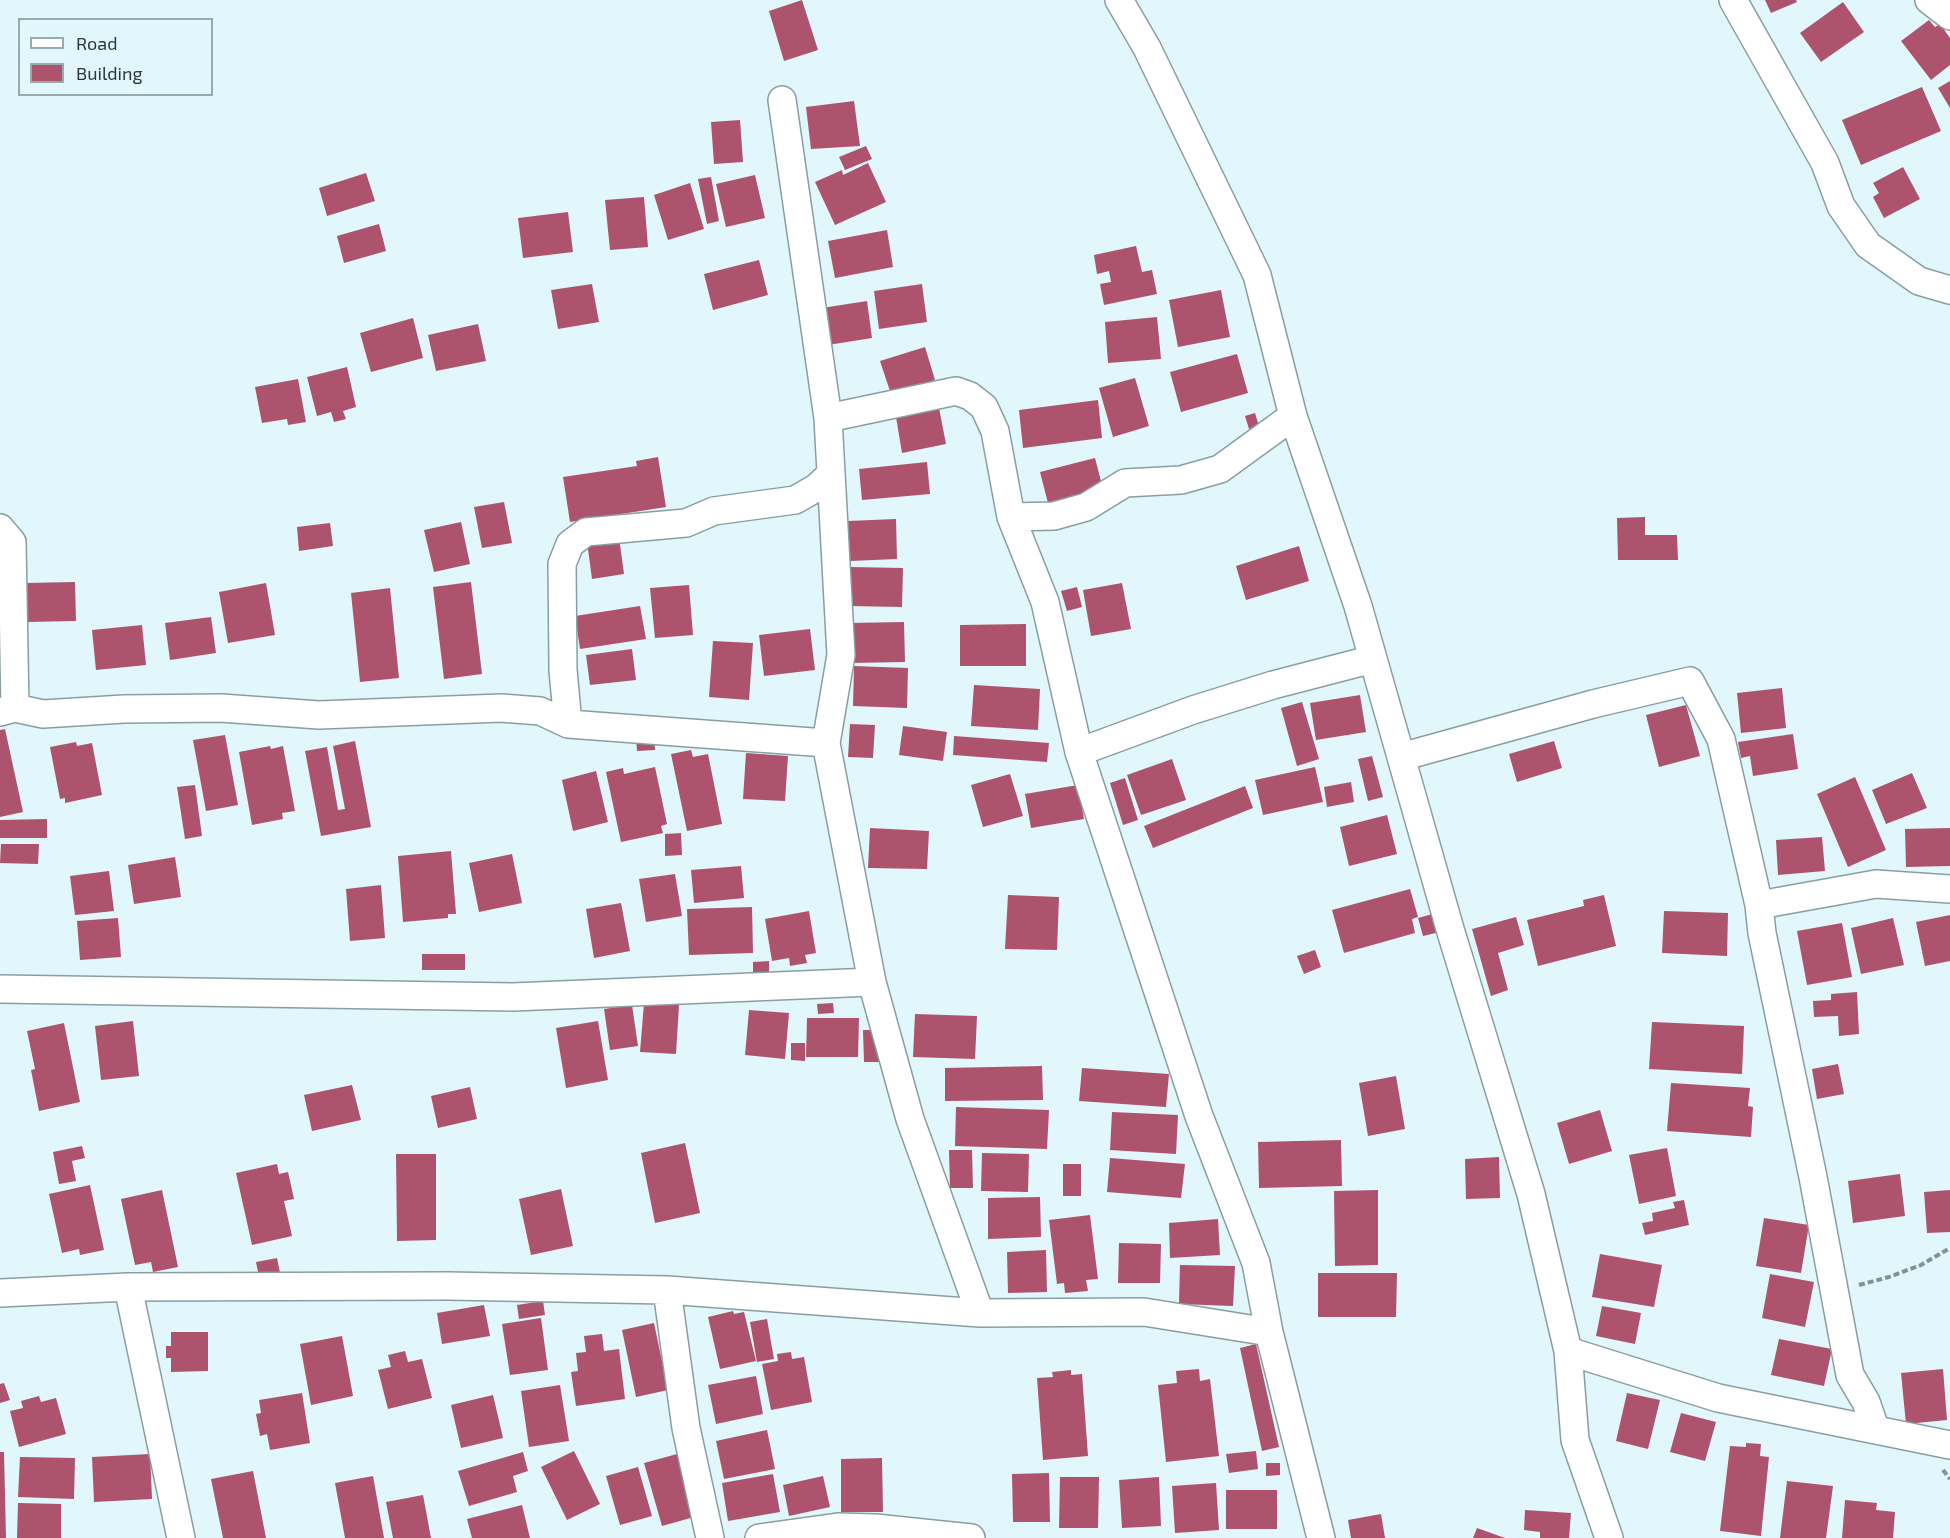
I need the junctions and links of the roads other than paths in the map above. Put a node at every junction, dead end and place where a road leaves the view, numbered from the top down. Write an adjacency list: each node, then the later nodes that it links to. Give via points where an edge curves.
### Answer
1 (1119, 0): 7 (street, via 1147,48 1257,275)
2 (1733, 0): 6 (street, via 1825,163 1841,206 1868,245 1919,281)
3 (1929, 0): 4 (street)
4 (1950, 16)
5 (782, 100): 8 (street)
6 (1950, 290)
7 (1293, 416): 10 (street, via 1220,470 1181,480 1125,483 1086,507 1054,516); 12 (street)
8 (828, 418): 9 (street); 10 (street, via 956,391 970,396 984,407 995,431)
9 (831, 474): 14 (street, via 795,500 714,511 686,523 586,532 570,544 562,564); 15 (street, via 841,655)
10 (1011, 517): 16 (street, via 1046,602)
11 (0, 528): 13 (street, via 12,542)
12 (1373, 659): 16 (street, via 1227,699); 17 (street)
13 (8, 710): 14 (street, via 43,714 220,708 319,715 501,708 540,711)
14 (568, 724): 15 (street)
15 (826, 742): 20 (street)
16 (1079, 752): 26 (street, via 1196,1106 1256,1263)
17 (1401, 757): 19 (street, via 1690,681 1721,740); 27 (street, via 1531,1194)
18 (1950, 889): 19 (street, via 1876,884)
19 (1759, 905): 28 (street, via 1850,1375)
20 (872, 982): 21 (street, via 513,997); 25 (street, via 910,1119)
21 (0, 989)
22 (128, 1287): 23 (street); 24 (street); 31 (street)
23 (667, 1290): 25 (street); 32 (street, via 686,1428)
24 (0, 1293)
25 (980, 1313): 26 (street, via 1144,1312)
26 (1269, 1332): 35 (street)
27 (1568, 1351): 28 (street, via 1719,1398); 36 (street, via 1575,1440)
28 (1875, 1428): 29 (street)
29 (1950, 1445)
30 (878, 1533): 33 (street, via 838,1527); 34 (street)
31 (181, 1538)
32 (710, 1538)
33 (759, 1538)
34 (971, 1538)
35 (1321, 1538)
36 (1609, 1538)

